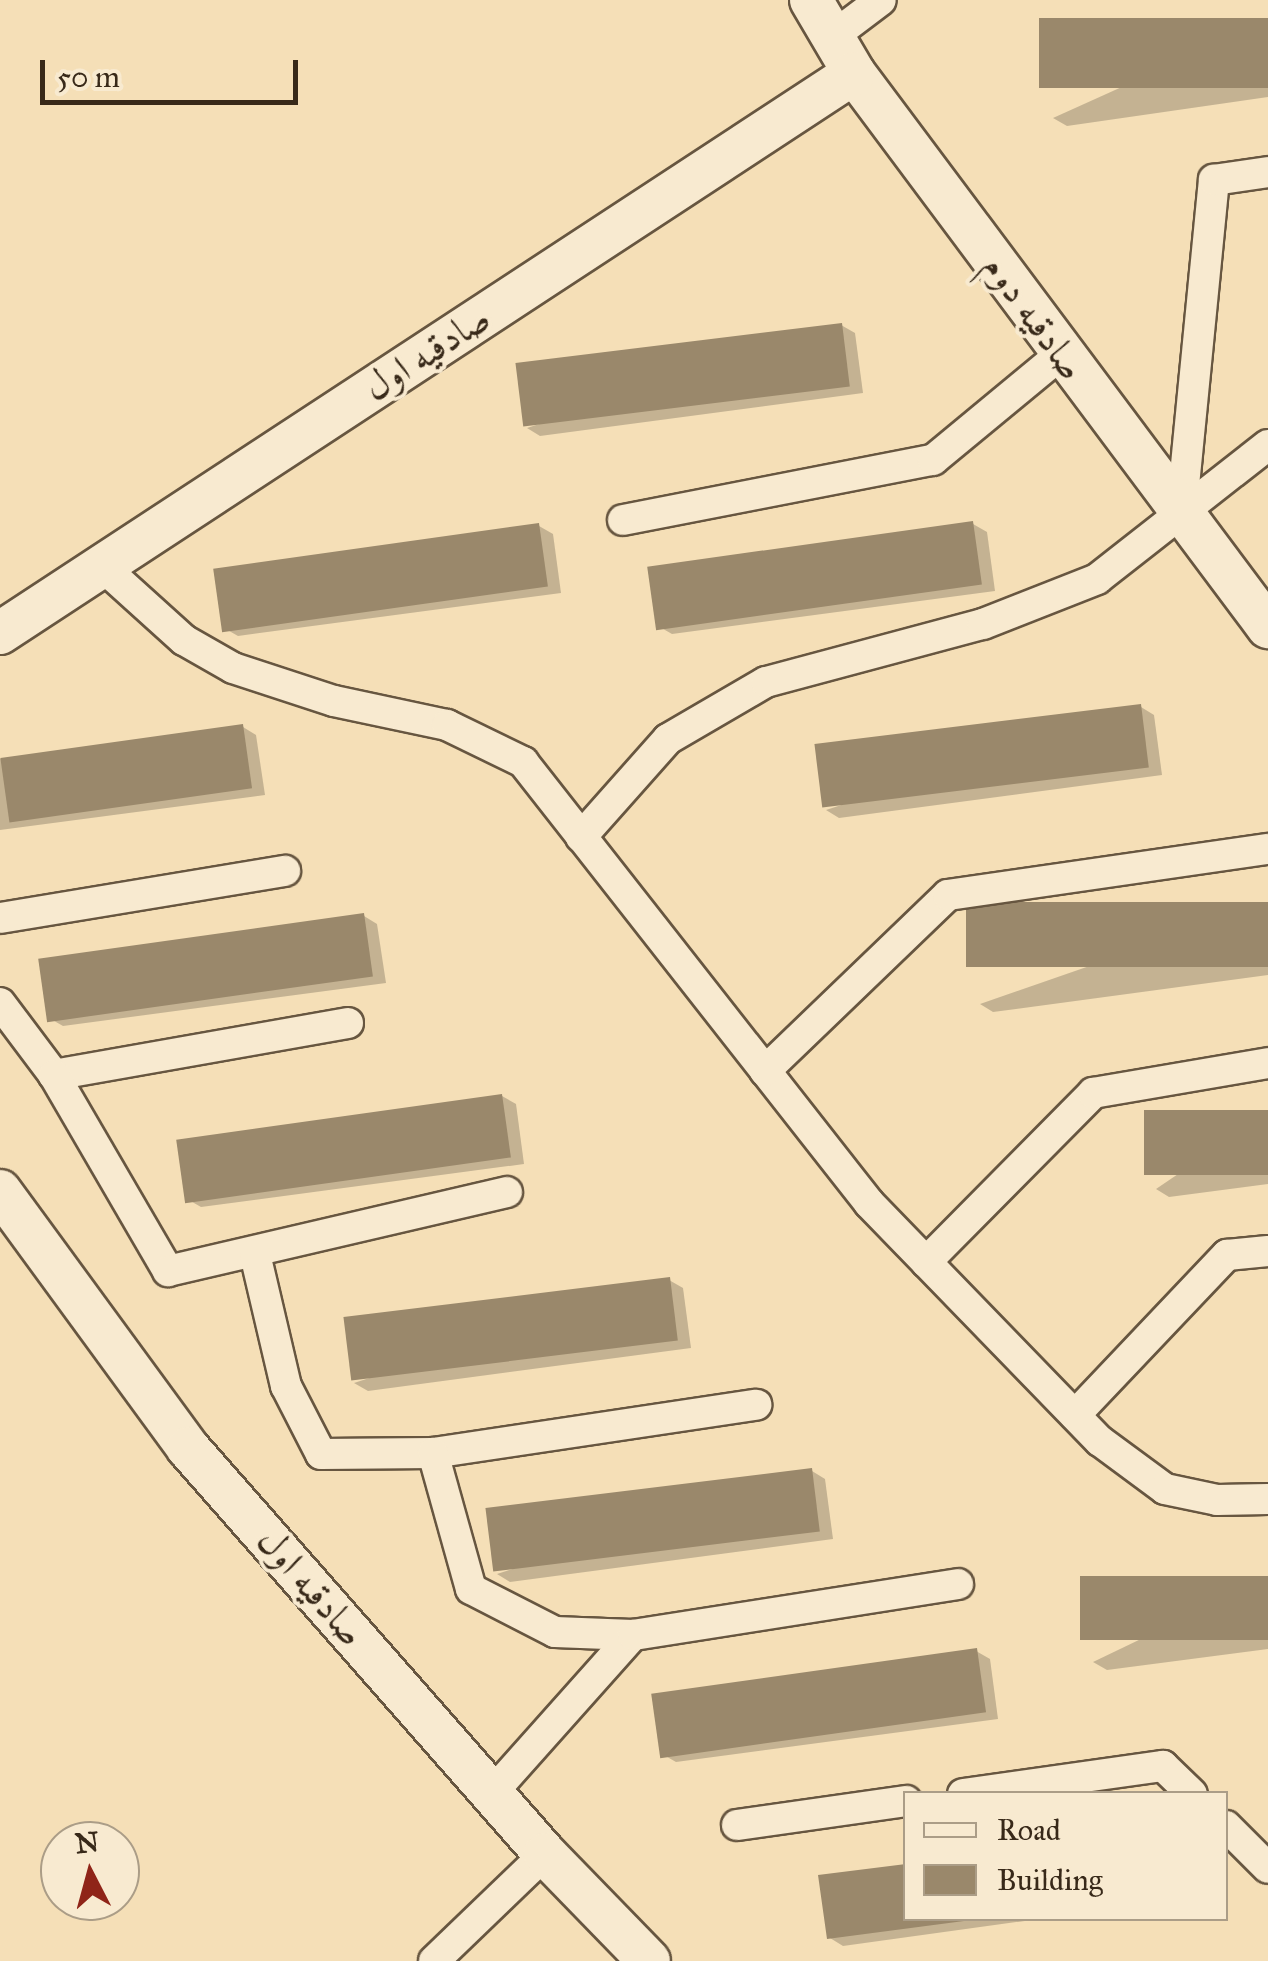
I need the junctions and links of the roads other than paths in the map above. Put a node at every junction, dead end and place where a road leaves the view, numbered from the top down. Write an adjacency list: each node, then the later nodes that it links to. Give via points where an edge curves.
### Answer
1 (811, 0): 3 (street, صادقیه دوم)
2 (880, 0): 3 (street)
3 (832, 37): 4 (street, صادقیه دوم)
4 (854, 74): 6 (street, صادقیه دوم); 10 (street, صادقیه اول)
5 (1268, 172): 8 (street, via 1214,180)
6 (1061, 354): 8 (street, صادقیه دوم); 9 (street, via 933,460)
7 (1268, 444): 8 (street)
8 (1181, 516): 11 (street, صادقیه دوم); 13 (street, via 1097,578 983,624 766,682 668,739)
9 (623, 520)
10 (102, 566): 12 (street, صادقیه اول); 13 (street, via 184,640 232,668 334,701 447,725 523,762)
11 (1268, 626)
12 (0, 633)
13 (581, 837): 20 (street)
14 (1268, 849): 20 (street, via 948,895)
15 (285, 871): 16 (street)
16 (0, 918)
17 (0, 1003): 21 (street)
18 (348, 1023): 21 (street)
19 (1268, 1063): 26 (street, via 1093,1092)
20 (765, 1071): 26 (street, via 869,1203)
21 (54, 1076): 25 (street, via 168,1272)
22 (0, 1191): 35 (street, صادقیه اول, via 188,1448)
23 (507, 1192): 25 (street)
24 (1268, 1250): 28 (street, via 1227,1256)
25 (254, 1254): 29 (street, via 286,1386 321,1454)
26 (926, 1262): 28 (street)
27 (756, 1405): 29 (street)
28 (1075, 1415): 30 (street, via 1165,1489 1216,1500)
29 (433, 1453): 32 (street, via 471,1589 555,1632)
30 (1268, 1499)
31 (958, 1584): 32 (street)
32 (632, 1635): 35 (street)
33 (985, 1791): 34 (street, via 1164,1766)
34 (1189, 1791)
35 (492, 1794): 39 (street, صادقیه اول)
36 (903, 1801): 37 (street)
37 (737, 1824)
38 (1228, 1828): 40 (street)
39 (545, 1854): 41 (street); 42 (street, صادقیه اول)
40 (1268, 1868)
41 (434, 1961)
42 (648, 1961)

